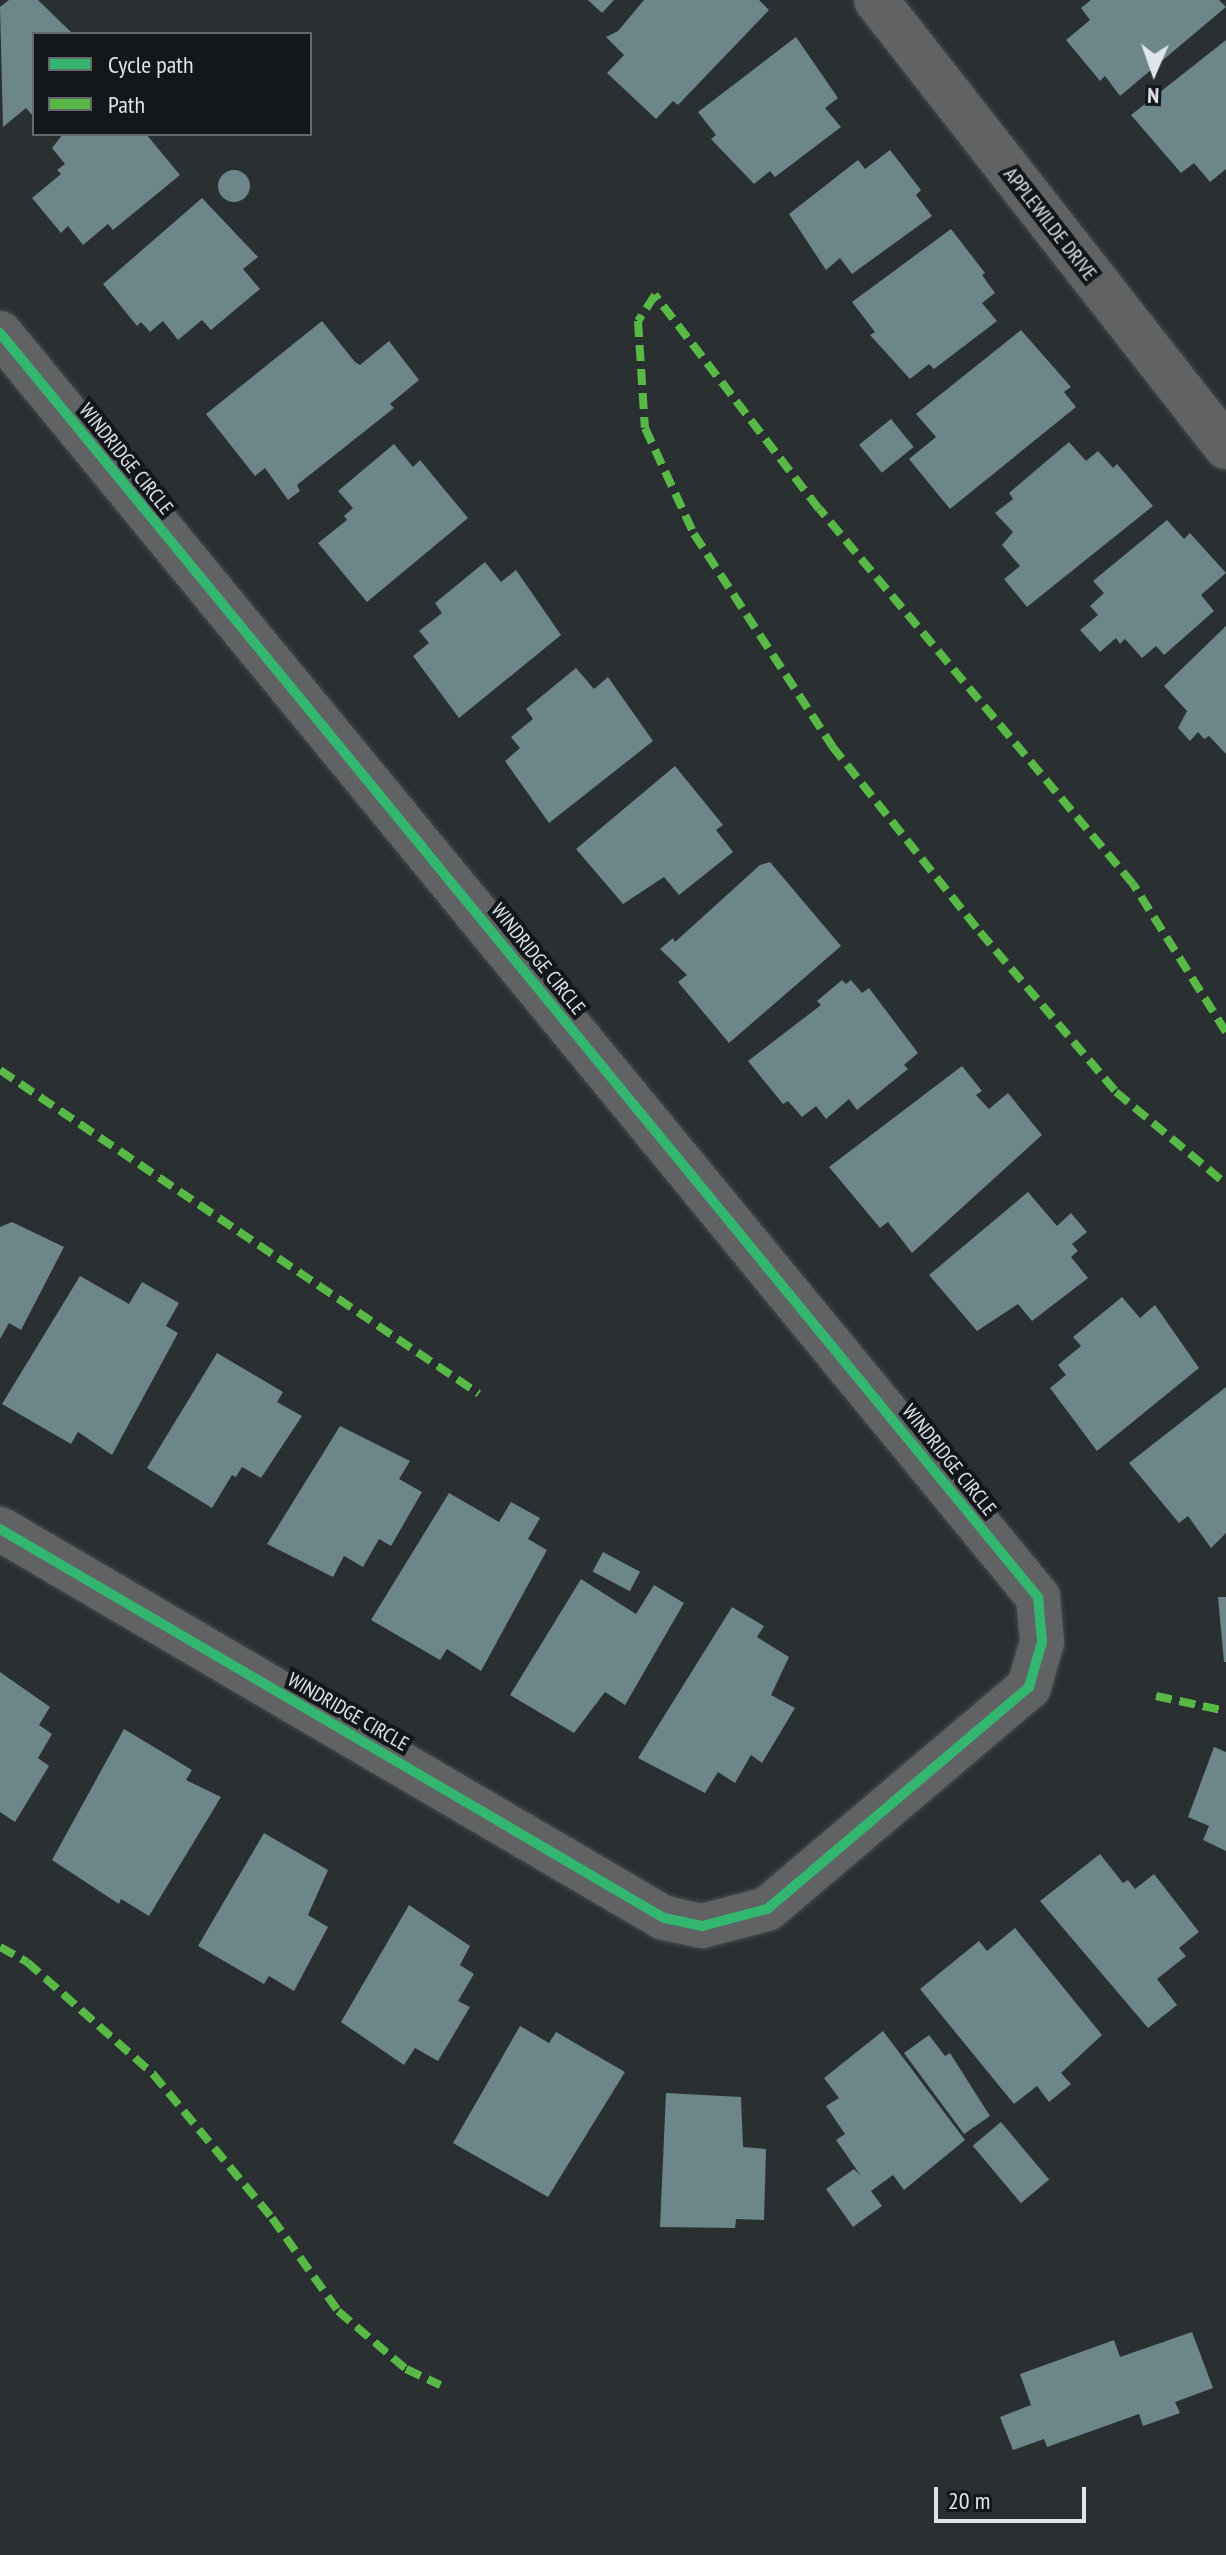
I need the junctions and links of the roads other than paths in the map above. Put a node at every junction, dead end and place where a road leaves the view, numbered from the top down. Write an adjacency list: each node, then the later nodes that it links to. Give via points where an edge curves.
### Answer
1 (876, 0): 3 (street, APPLEWILDE DRIVE)
2 (0, 333): 4 (street, WINDRIDGE CIRCLE, via 1038,1597 1042,1642 1029,1687 767,1909 702,1926 664,1918)
3 (1226, 447)
4 (0, 1529)

